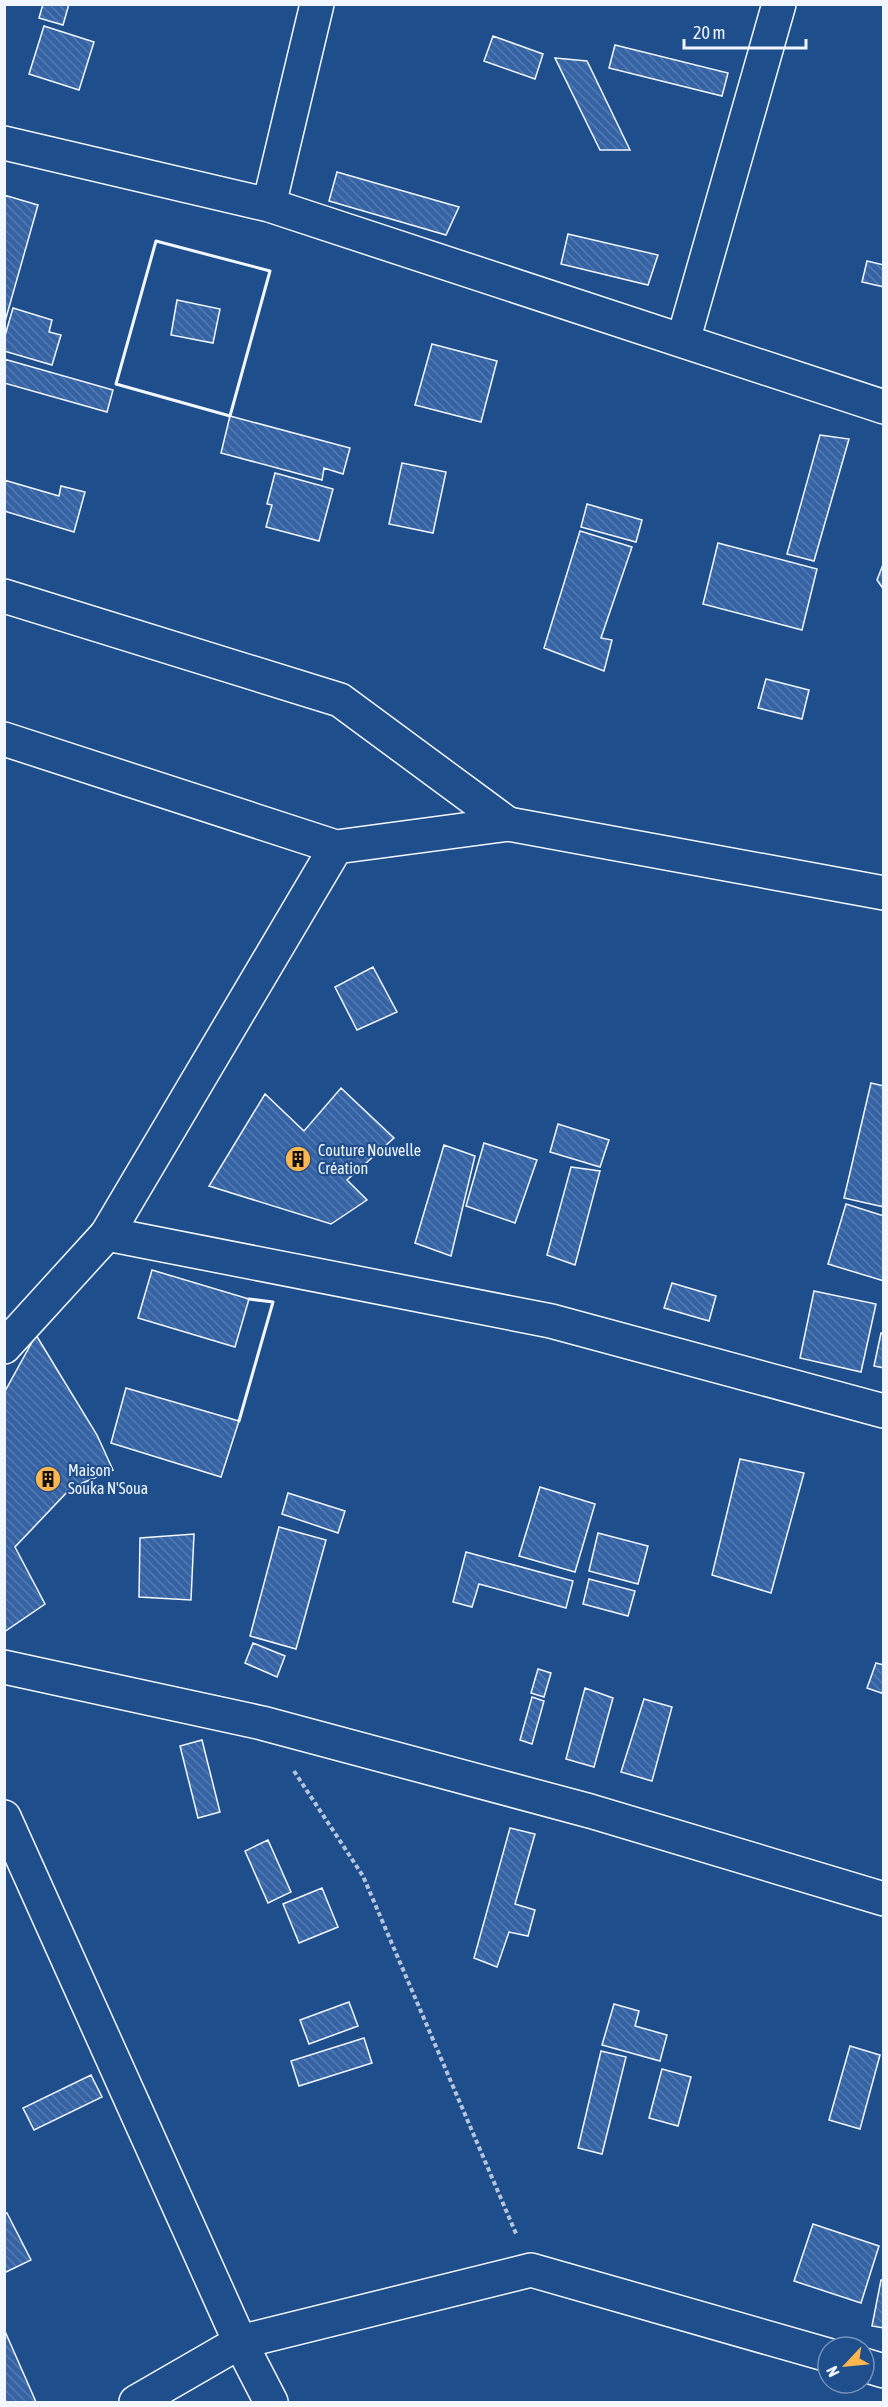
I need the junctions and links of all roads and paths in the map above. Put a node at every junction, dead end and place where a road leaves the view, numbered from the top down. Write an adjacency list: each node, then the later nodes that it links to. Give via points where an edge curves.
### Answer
1 (317, 4): 4 (street)
2 (780, 4): 5 (street)
3 (4, 143): 4 (street)
4 (269, 205): 5 (street)
5 (683, 342): 6 (street)
6 (884, 407)
7 (4, 596): 9 (street, via 340,700)
8 (4, 739): 10 (street)
9 (508, 824): 10 (street); 11 (street)
10 (336, 847): 12 (street)
11 (884, 893)
12 (107, 1234): 13 (street); 14 (street, via 551,1321)
13 (4, 1347)
14 (884, 1411)
15 (4, 1667): 18 (street, via 262,1723 590,1811)
16 (294, 1770): 19 (path, via 363,1876)
17 (4, 1817): 20 (street)
18 (884, 1899)
19 (531, 2270): 20 (street); 21 (street)
20 (240, 2342): 22 (street); 23 (street)
21 (816, 2352)
22 (136, 2403)
23 (271, 2403)

